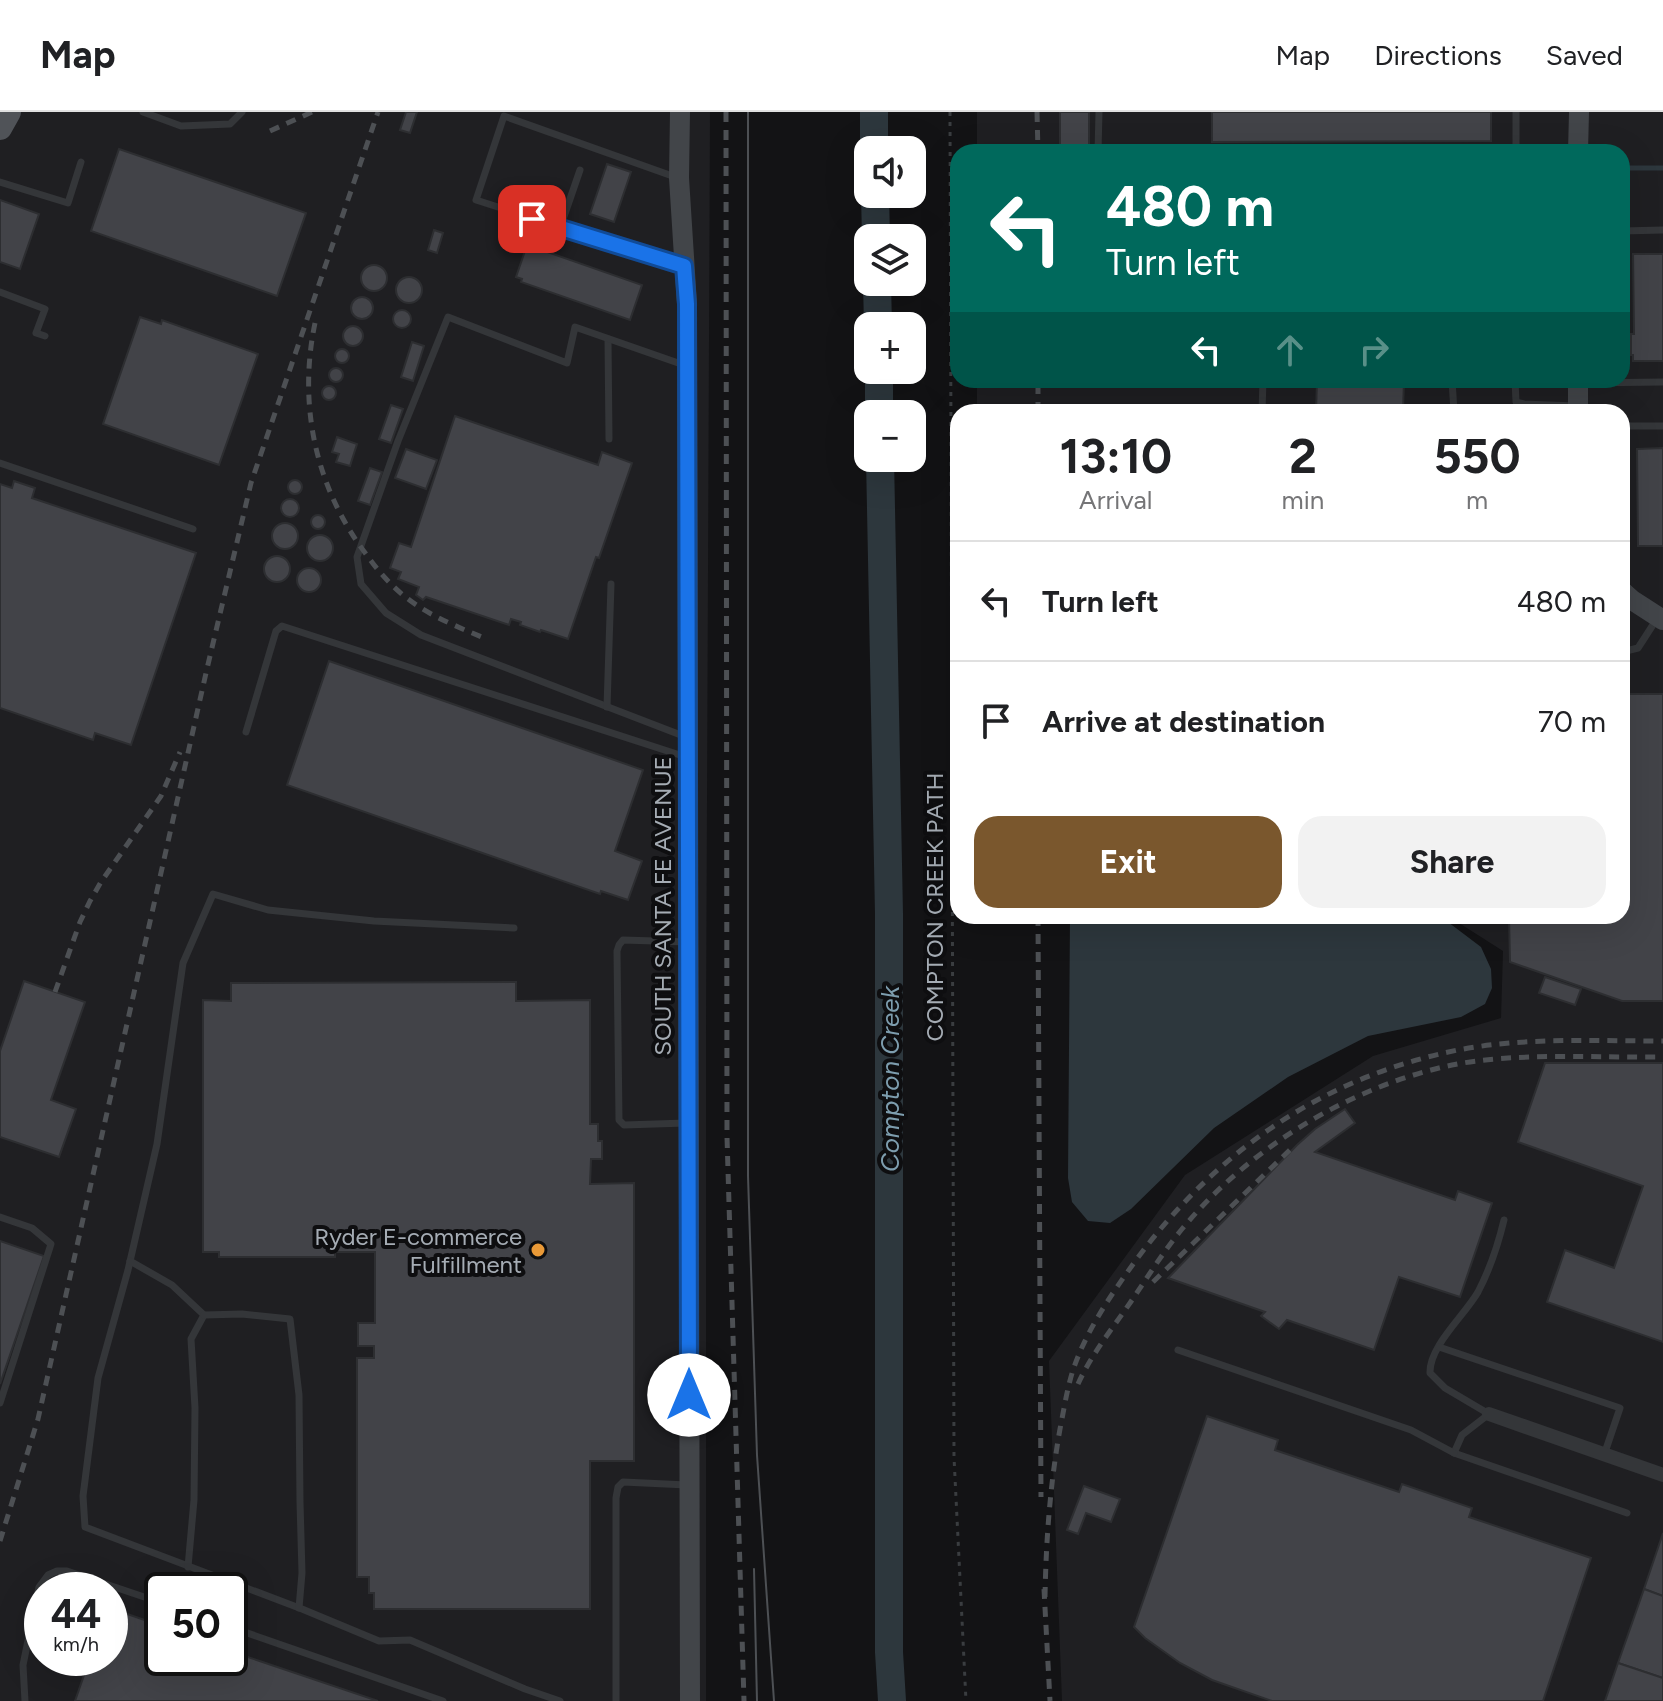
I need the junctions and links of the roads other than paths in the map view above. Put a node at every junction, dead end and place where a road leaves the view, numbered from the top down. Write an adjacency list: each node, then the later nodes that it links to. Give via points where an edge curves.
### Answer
1 (9, 112): 8 (main road)
2 (143, 112): 3 (lane, via 181,126 230,124)
3 (242, 112)
4 (680, 112): 14 (main road, SOUTH SANTA FE AVENUE)
5 (1099, 112): 9 (lane)
6 (1516, 112): 10 (lane)
7 (1579, 112): 11 (main road)
8 (0, 128)
9 (1098, 144)
10 (1516, 144)
11 (1578, 144)
12 (81, 162): 15 (lane, via 68,203)
13 (580, 170): 16 (lane)
14 (679, 178): 16 (lane, via 504,116 476,200); 19 (main road, SOUTH SANTA FE AVENUE)
15 (0, 182)
16 (560, 228): 19 (lane)
17 (1663, 230): 18 (lane)
18 (1630, 231)
19 (684, 266): 23 (main road, SOUTH SANTA FE AVENUE)
20 (0, 292): 21 (lane, via 45,309 36,333)
21 (45, 336)
22 (608, 339): 23 (lane); 30 (lane); 37 (lane, via 575,327 567,363 448,317 357,557 361,584 386,613 421,635)
23 (687, 366): 39 (main road, SOUTH SANTA FE AVENUE)
24 (1630, 381): 25 (lane)
25 (1663, 382)
26 (1515, 388): 27 (lane, via 1516,402)
27 (1524, 404)
28 (1630, 426): 29 (lane)
29 (1663, 426)
30 (609, 439)
31 (0, 463): 32 (lane)
32 (193, 529)
33 (611, 584): 37 (lane)
34 (1630, 600): 35 (main road)
35 (1660, 618): 36 (lane, via 1638,648)
36 (1630, 650)
37 (607, 707): 39 (lane)
38 (246, 732): 39 (lane, via 276,631 282,626)
39 (688, 748): 41 (main road, SOUTH SANTA FE AVENUE)
40 (514, 928): 45 (lane, via 268,910 213,894 183,963 157,1144)
41 (688, 942): 42 (main road, SOUTH SANTA FE AVENUE); 42 (lane, via 623,940 617,951 619,1120 624,1125)
42 (688, 1123): 54 (main road, SOUTH SANTA FE AVENUE)
43 (0, 1217): 49 (lane, via 32,1228 51,1244)
44 (1504, 1220): 47 (lane, via 1478,1292)
45 (130, 1261): 46 (lane, via 172,1285); 56 (lane, via 98,1378 83,1496 85,1527)
46 (204, 1315): 56 (lane, via 191,1339 194,1500); 58 (lane, via 290,1319 299,1395)
47 (1439, 1347): 50 (lane, via 1430,1365 1435,1380); 52 (lane, via 1620,1408)
48 (1178, 1350): 51 (lane, via 1411,1430)
49 (0, 1403)
50 (1489, 1414): 51 (lane, via 1462,1435); 52 (street)
51 (1454, 1453): 55 (lane)
52 (1604, 1455): 53 (street)
53 (1663, 1475)
54 (689, 1485): 63 (lane, via 623,1482 618,1487); 64 (main road, SOUTH SANTA FE AVENUE)
55 (1627, 1513)
56 (188, 1567): 58 (lane)
57 (144, 1597): 60 (lane, via 67,1571 48,1575 39,1587 23,1665)
58 (299, 1608): 62 (lane, via 379,1641 410,1640)
59 (248, 1633): 61 (lane)
60 (25, 1701)
61 (443, 1701)
62 (560, 1701)
63 (616, 1701)
64 (690, 1701)

